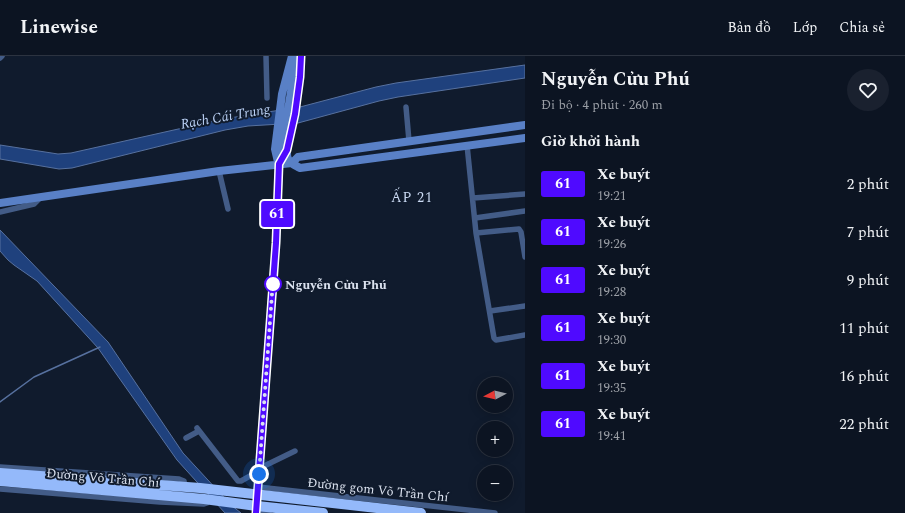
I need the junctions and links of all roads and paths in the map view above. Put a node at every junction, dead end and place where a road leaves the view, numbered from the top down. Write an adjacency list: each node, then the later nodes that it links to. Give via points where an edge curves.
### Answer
1 (2, 56): 6 (street)
2 (266, 56): 8 (street)
3 (292, 56): 7 (main road)
4 (297, 56): 7 (main road)
5 (301, 56): 7 (main road, via 300,77)
6 (0, 58)
7 (290, 97): 11 (main road); 11 (main road)
8 (267, 98)
9 (406, 107): 13 (street)
10 (525, 125): 13 (main road)
11 (285, 128): 15 (main road); 16 (main road); 18 (main road)
12 (525, 138): 14 (main road)
13 (409, 141): 17 (main road, via 298,157)
14 (467, 146): 17 (main road, via 300,168); 23 (street)
15 (275, 149): 18 (main road); 19 (main road, via 272,161)
16 (287, 150): 17 (main road, via 287,158); 18 (main road)
17 (292, 163): 18 (main road)
18 (279, 164): 19 (main road); 37 (main road)
19 (266, 166): 20 (main road)
20 (219, 171): 22 (main road); 25 (street)
21 (525, 194): 23 (street)
22 (42, 197): 24 (main road); 27 (street, via 34,204)
23 (473, 198): 28 (street)
24 (0, 202)
25 (228, 209)
26 (525, 211): 28 (street)
27 (0, 212)
28 (475, 218): 29 (street)
29 (476, 233): 30 (street, via 519,229); 32 (street)
30 (525, 256)
31 (525, 306): 32 (street)
32 (490, 310): 33 (street, via 495,340)
33 (525, 335)
34 (186, 438): 37 (street, via 198,429 238,481)
35 (295, 451): 37 (street)
36 (0, 467): 40 (street, via 179,479)
37 (260, 470): 42 (main road)
38 (0, 473): 40 (highway, Đường Võ Trần Chí)
39 (0, 481): 43 (highway, Đường Võ Trần Chí)
40 (186, 487): 42 (highway, Đường Võ Trần Chí, via 240,492)
41 (0, 489): 43 (street, via 160,502 204,504 207,503)
42 (258, 490): 44 (main road); 47 (highway); 48 (street, Đường gom Võ Trần Chí)
43 (207, 499): 44 (highway, Đường Võ Trần Chí, via 239,504)
44 (256, 510): 45 (street); 46 (highway)
45 (269, 513)
46 (323, 513)
47 (420, 513)
48 (494, 513)

